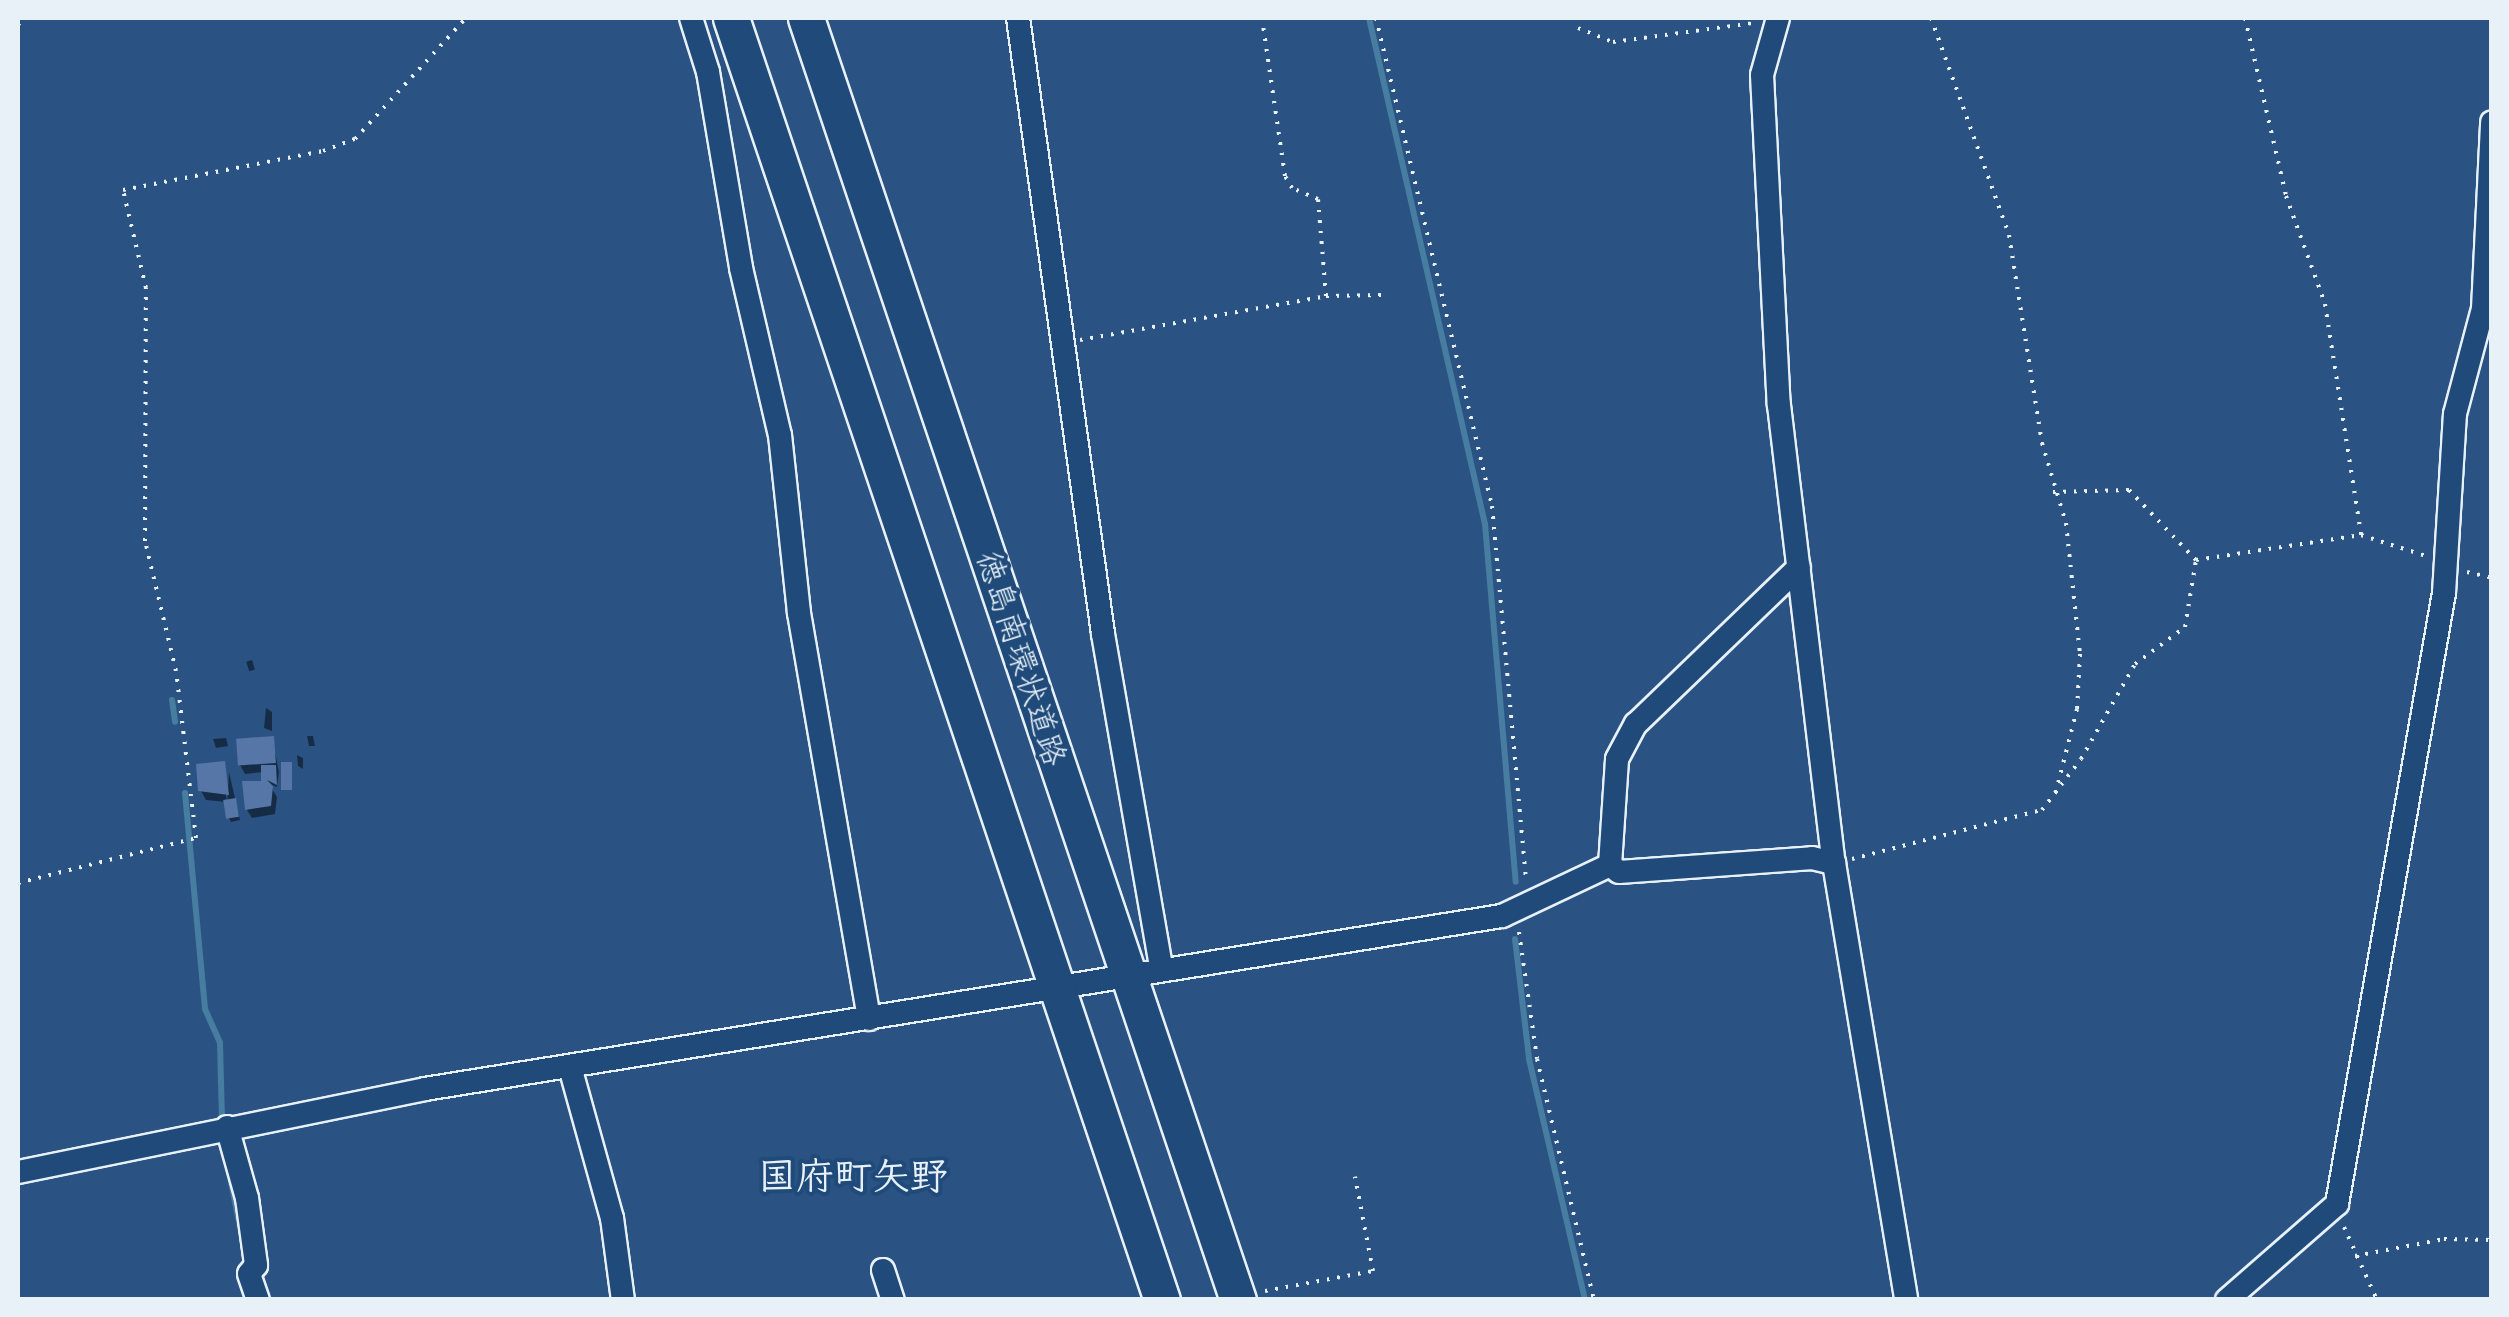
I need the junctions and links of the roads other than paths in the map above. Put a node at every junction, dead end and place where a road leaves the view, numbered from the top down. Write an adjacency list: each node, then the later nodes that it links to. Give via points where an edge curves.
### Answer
1 (691, 18): 14 (street, via 708,72 741,268 780,435 799,613)
2 (732, 18): 13 (highway)
3 (806, 18): 12 (highway, 徳島南環状道路)
4 (1018, 18): 11 (street, via 1103,634)
5 (1777, 20): 8 (street, via 1762,75 1762,115 1780,404)
6 (2492, 122): 7 (street)
7 (2490, 170): 25 (street, via 2482,309 2455,414 2448,563 2338,1204)
8 (1799, 567): 9 (street); 10 (street, via 1636,724 1617,759)
9 (1834, 863): 10 (street, via 1812,858 1618,872); 24 (street)
10 (1610, 865): 11 (street, via 1522,908 1469,924)
11 (1161, 968): 12 (street)
12 (1125, 974): 13 (street); 19 (highway, 徳島南環状道路)
13 (1056, 986): 14 (street); 23 (highway)
14 (870, 1020): 15 (street)
15 (570, 1067): 16 (street); 21 (street, via 612,1218)
16 (227, 1126): 17 (street); 20 (street)
17 (18, 1172)
18 (883, 1270): 22 (street)
19 (1238, 1298)
20 (258, 1300)
21 (624, 1300)
22 (893, 1300)
23 (1162, 1300)
24 (1906, 1300)
25 (2227, 1300)

